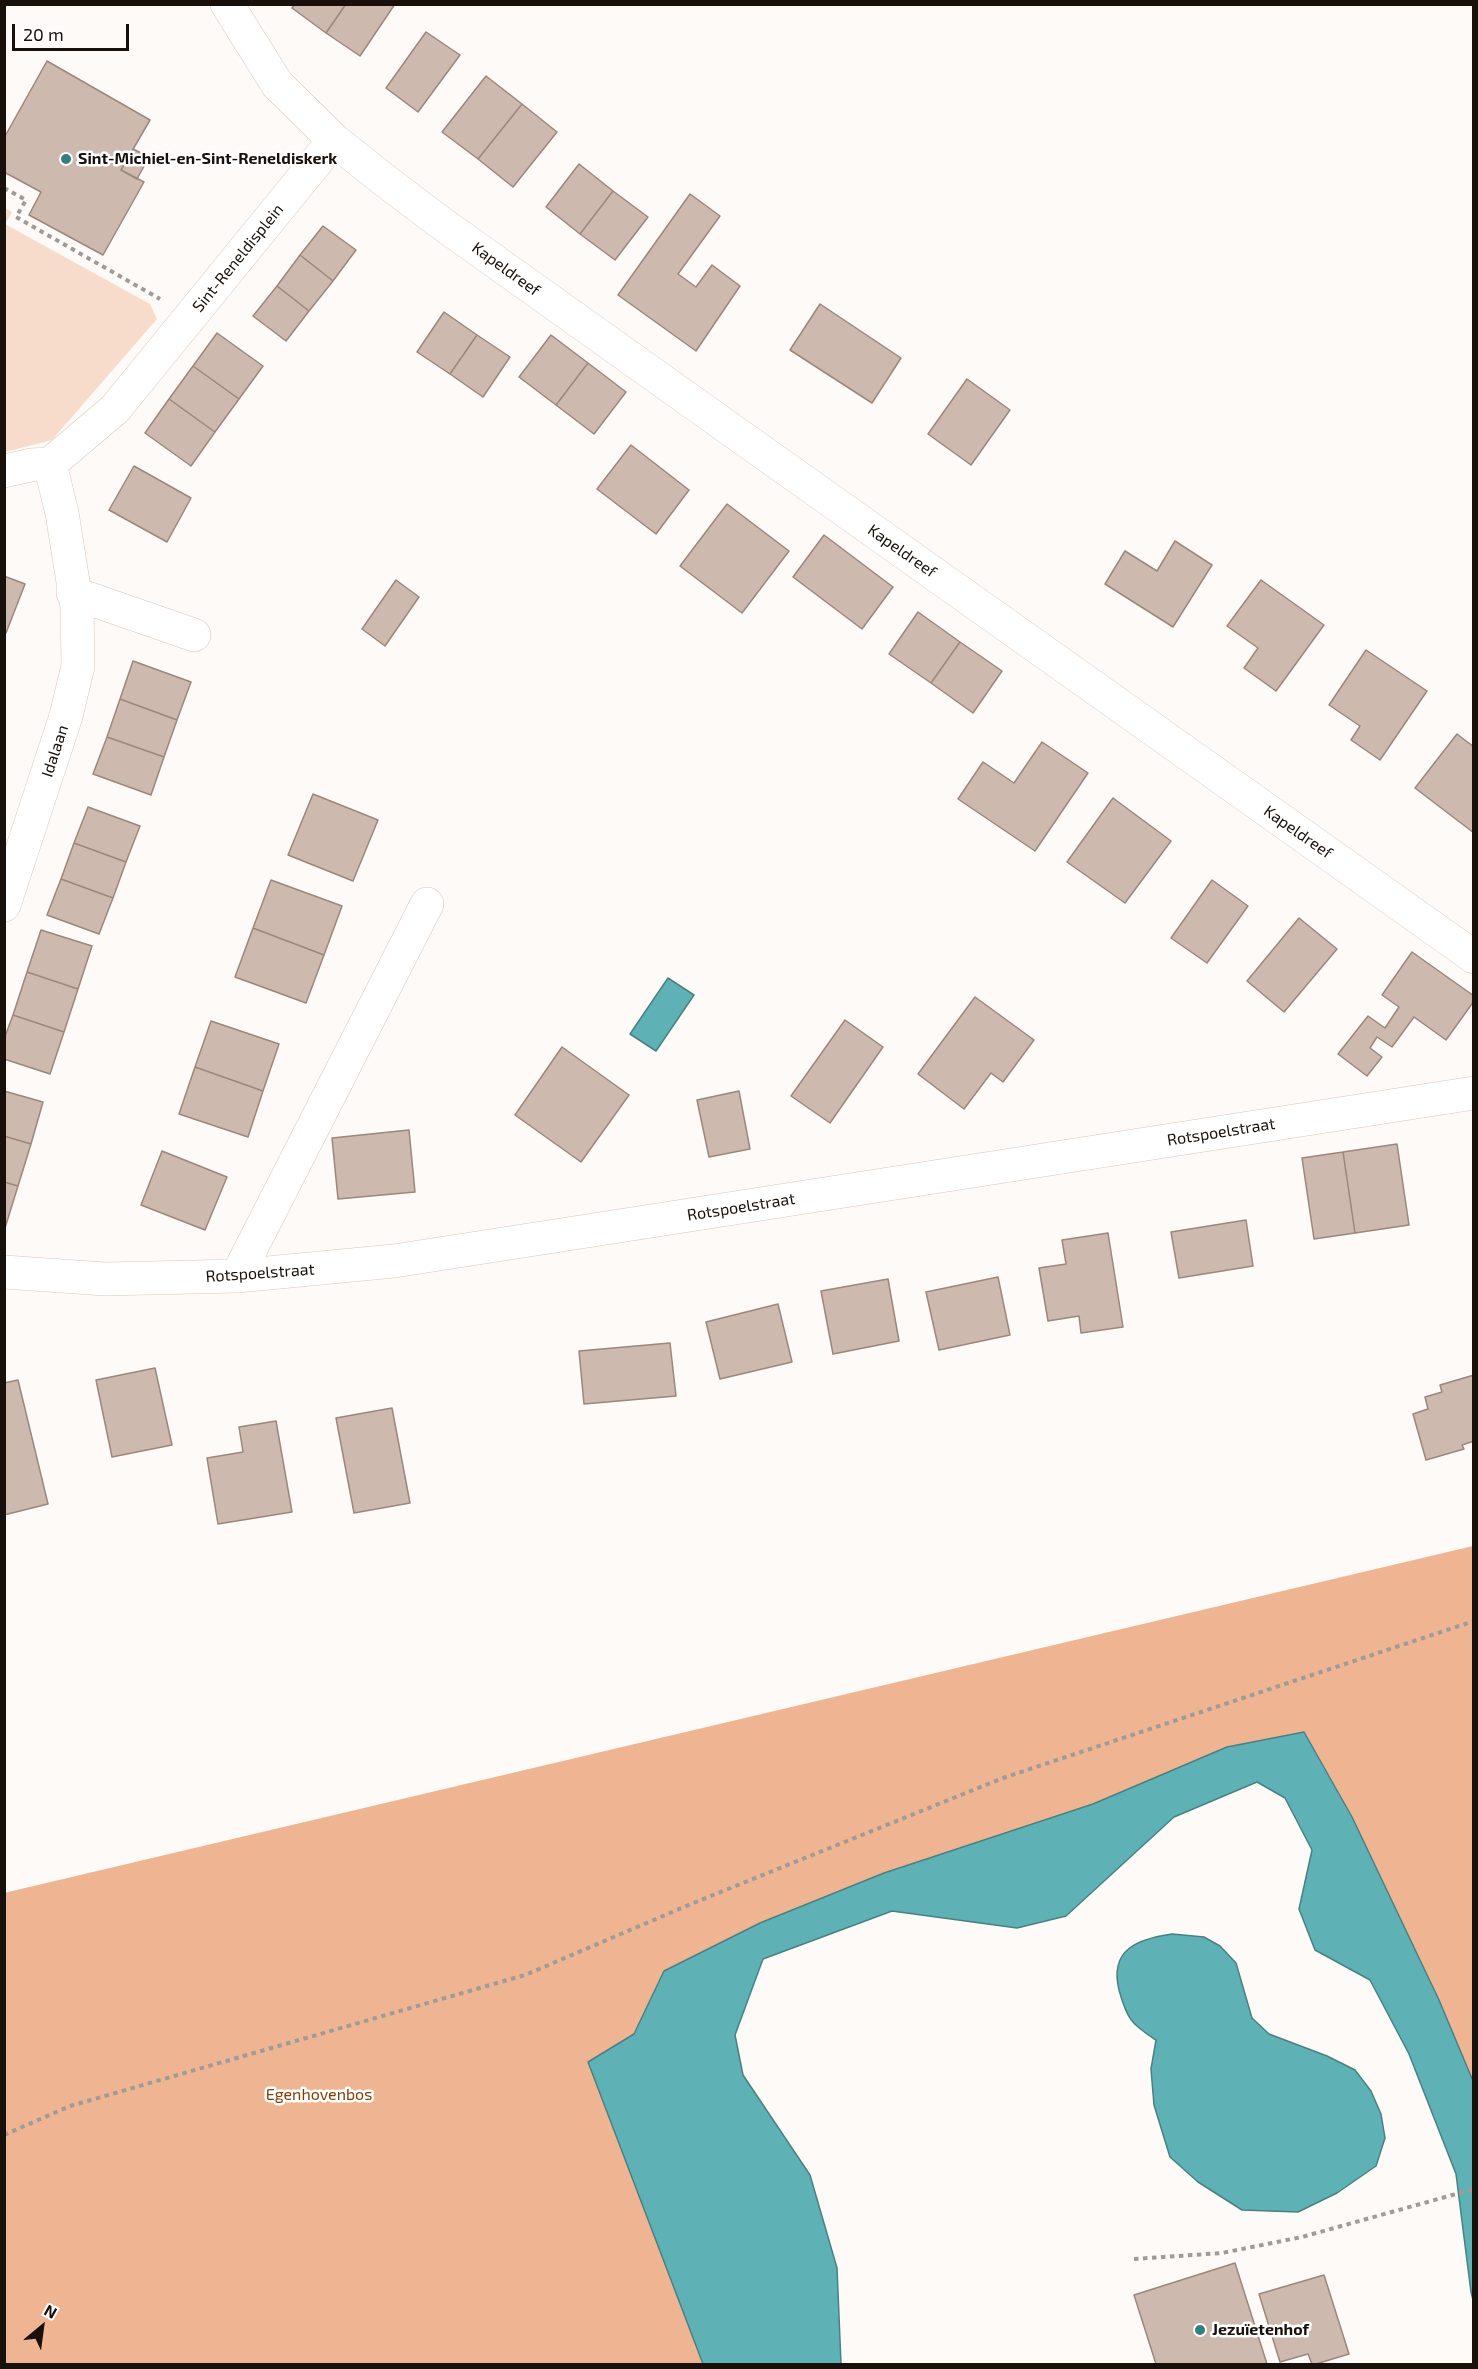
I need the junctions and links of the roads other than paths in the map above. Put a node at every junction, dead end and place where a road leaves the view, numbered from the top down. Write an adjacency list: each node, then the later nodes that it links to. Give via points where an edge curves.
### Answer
1 (227, 4): 2 (street, via 277,84)
2 (334, 140): 3 (street, Sint-Reneldisplein, via 115,409); 9 (street, Kapeldreef, via 456,233)
3 (50, 464): 4 (street); 5 (street, Idalaan)
4 (4, 471)
5 (74, 593): 6 (street); 8 (street, Idalaan, via 78,666 66,716)
6 (194, 635)
7 (426, 904): 12 (street)
8 (4, 906)
9 (1473, 957)
10 (1473, 1093): 12 (street, Rotspoelstraat, via 394,1261)
11 (4, 1272): 12 (street, Rotspoelstraat, via 105,1279)
12 (237, 1276)

